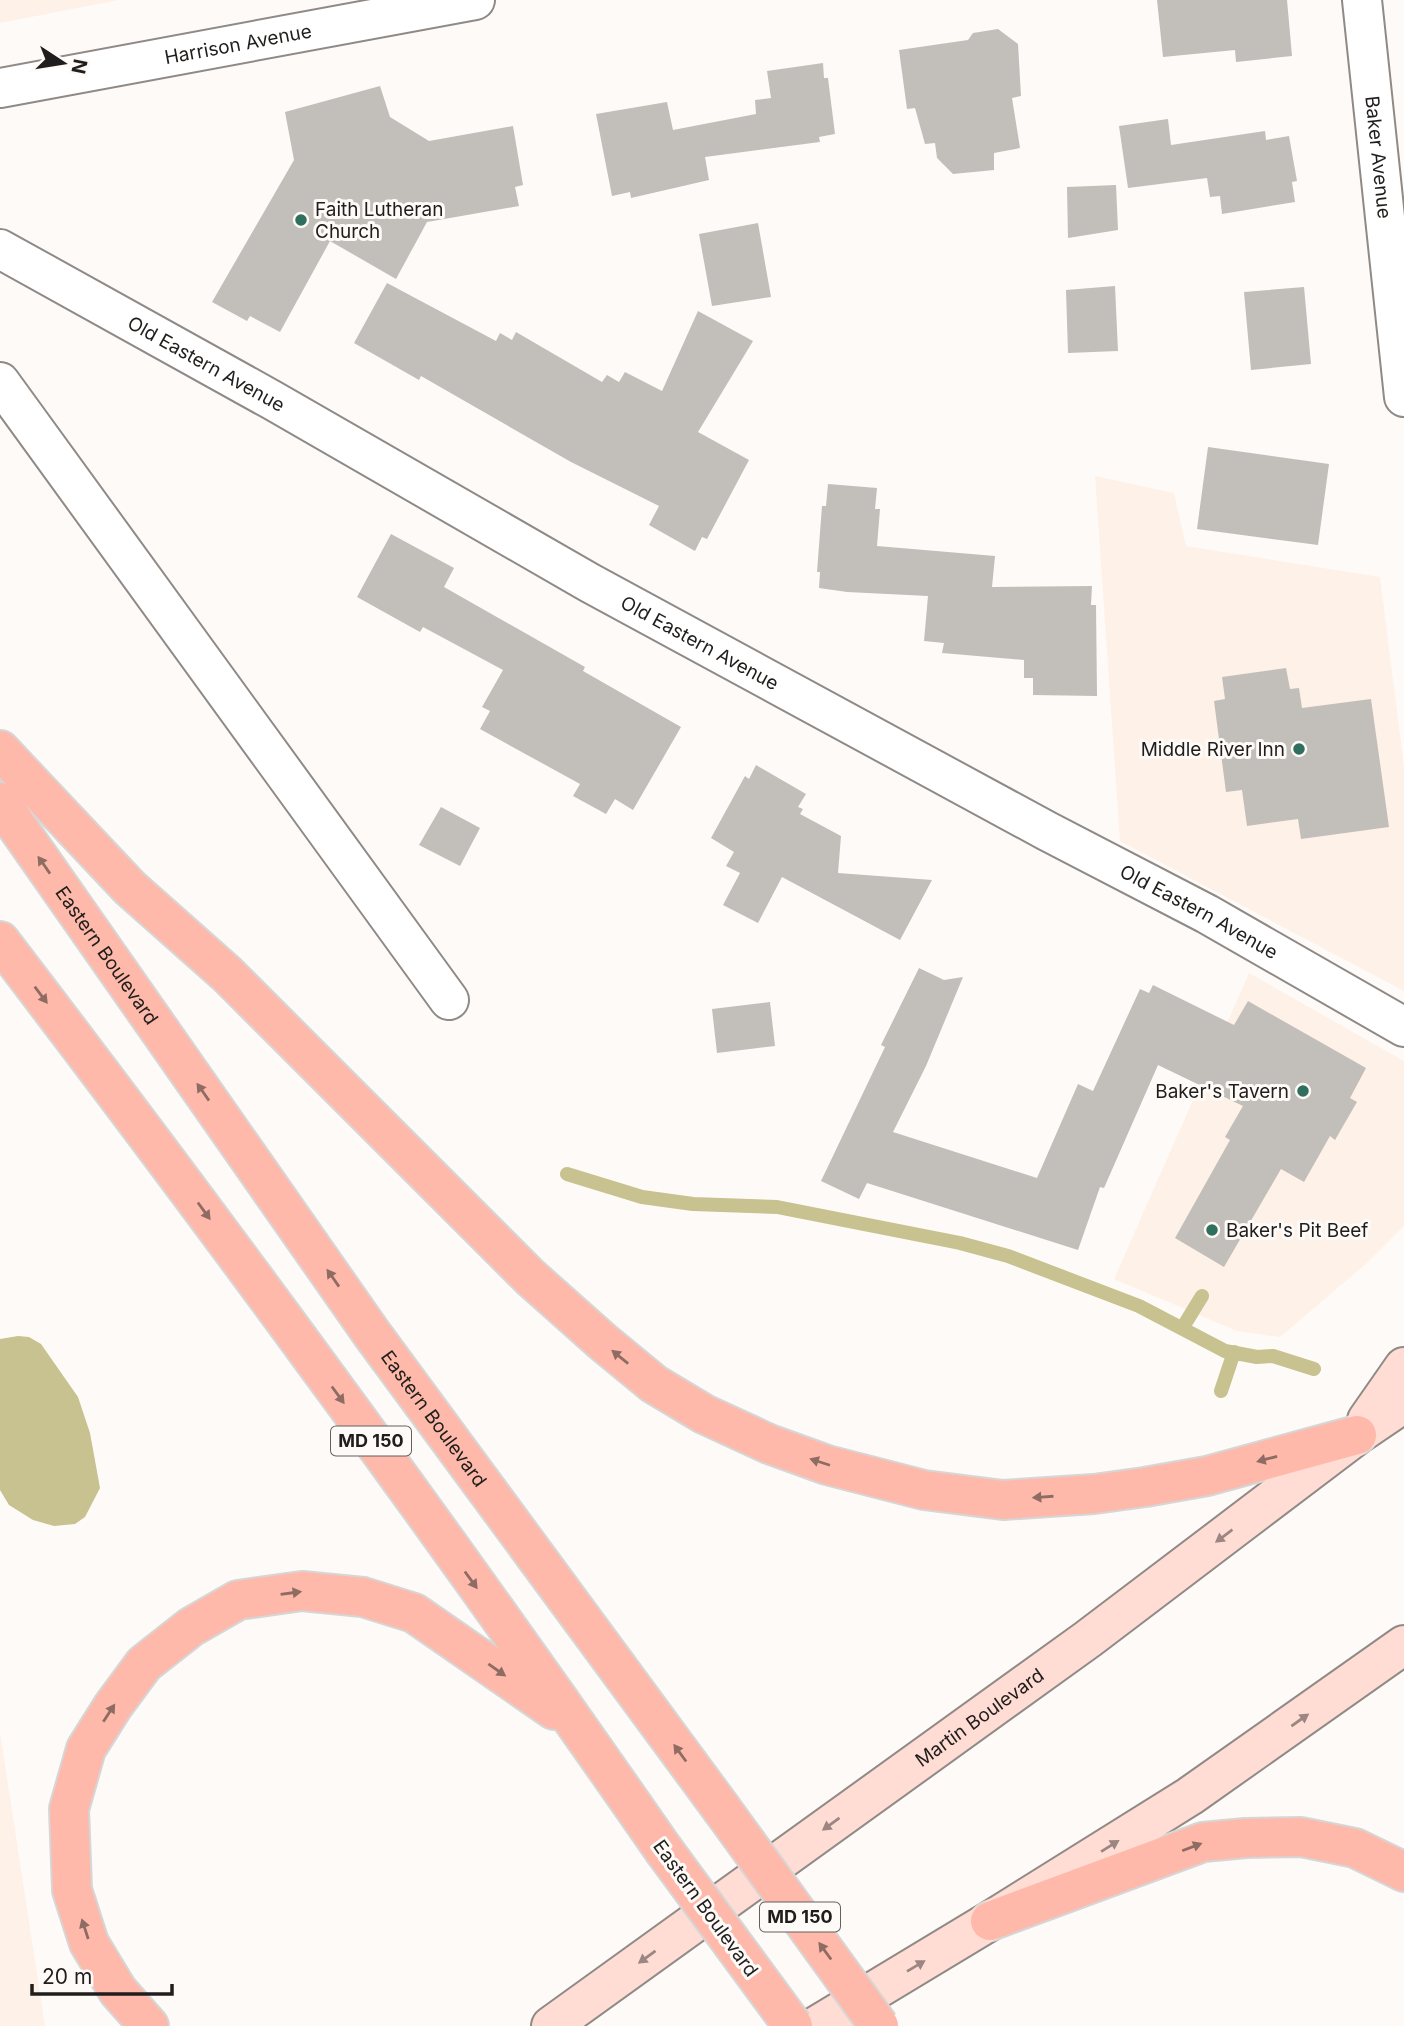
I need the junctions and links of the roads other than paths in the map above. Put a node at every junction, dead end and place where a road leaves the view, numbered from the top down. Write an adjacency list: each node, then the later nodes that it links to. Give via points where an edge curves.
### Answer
1 (475, 0): 3 (street, Harrison Avenue)
2 (1363, 0): 6 (street, Baker Avenue)
3 (0, 88)
4 (0, 250): 11 (street, Old Eastern Avenue, via 590,583 1207,914)
5 (0, 382): 10 (street)
6 (1404, 397)
7 (0, 750): 14 (main road, one-way to 7, via 1207,1476 1094,1494 1003,1500 924,1490 827,1465 704,1414 654,1384 530,1278 227,974 130,888)
8 (0, 802): 23 (main road, Eastern Boulevard / MD 150, one-way to 8, bridge, via 372,1334)
9 (0, 941): 16 (main road, Eastern Boulevard / MD 150, one-way to 16, via 164,1156)
10 (449, 1000)
11 (1404, 1027)
12 (1404, 1367): 14 (main road)
13 (1404, 1403): 14 (main road, Martin Boulevard)
14 (1357, 1435): 20 (main road, Martin Boulevard, one-way to 20, via 1088,1639)
15 (1404, 1645): 18 (main road, one-way to 15, via 1190,1796)
16 (578, 1726): 19 (main road, one-way to 16, via 118,1991 89,1942 72,1890 69,1809 86,1749 113,1706 144,1664 191,1627 238,1600 302,1591 363,1597 414,1612); 21 (main road, Eastern Boulevard / MD 150, bridge)
17 (1404, 1872): 18 (main road, one-way to 17, via 1203,1842 1301,1837 1355,1848)
18 (990, 1921): 22 (main road, one-way to 18)
19 (149, 2026)
20 (551, 2026)
21 (793, 2026)
22 (816, 2026)
23 (879, 2026)

